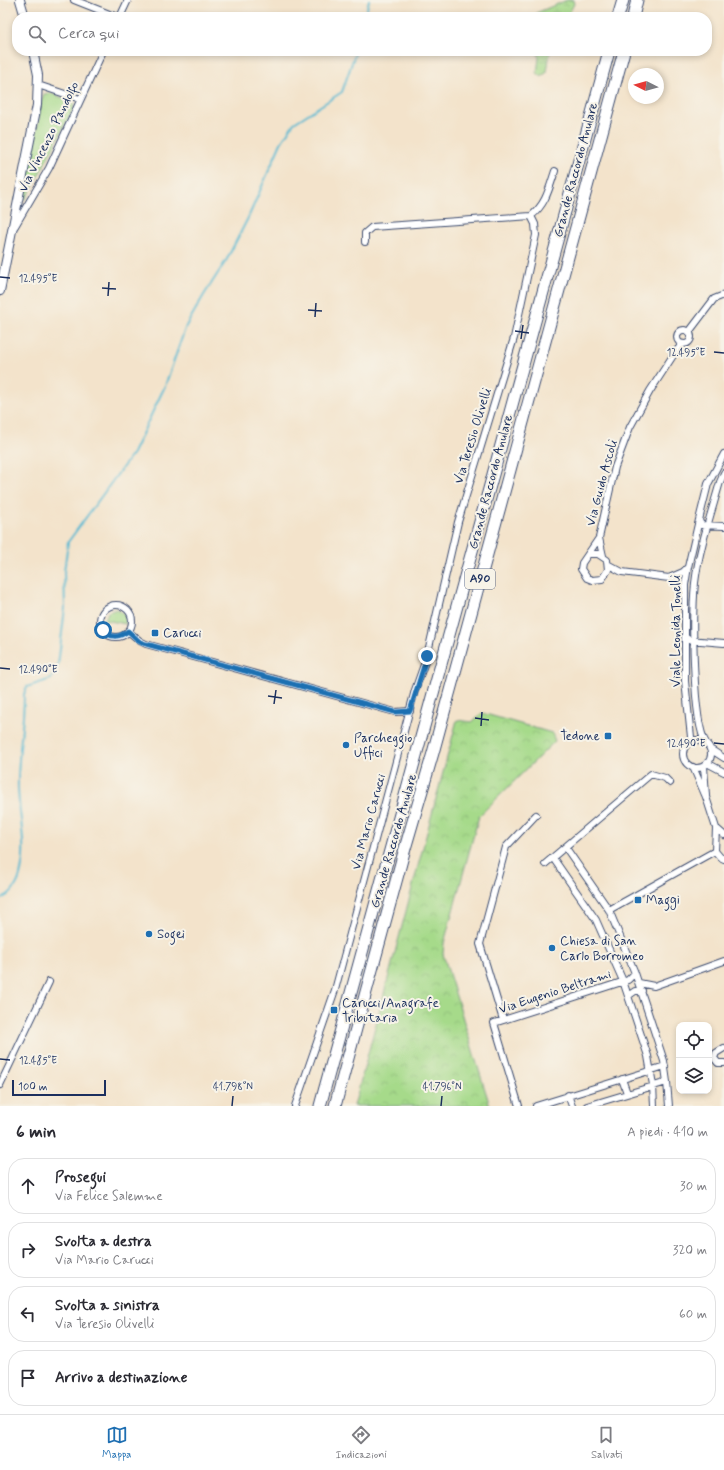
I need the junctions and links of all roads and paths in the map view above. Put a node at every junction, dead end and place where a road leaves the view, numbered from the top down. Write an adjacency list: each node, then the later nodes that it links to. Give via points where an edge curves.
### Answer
1 (20, 0): 6 (street)
2 (74, 0): 7 (street)
3 (128, 0): 8 (street)
4 (622, 0): 9 (highway)
5 (637, 0): 10 (highway)
6 (24, 12)
7 (105, 12)
8 (121, 12)
9 (619, 12)
10 (634, 12)
11 (34, 56): 15 (street)
12 (101, 56): 16 (street, Via Vincenzo Pandolfo)
13 (607, 56): 82 (highway, Grande Raccordo Anulare / A90)
14 (623, 56): 83 (highway, Grande Raccordo Anulare / A90, via 434,753 402,859)
15 (38, 84): 16 (street); 19 (street, via 35,120)
16 (80, 99): 19 (street, Via Vincenzo Pandolfo, via 49,168)
17 (555, 171): 18 (street, via 545,200)
18 (531, 216): 20 (street, via 372,227 365,233); 43 (street, Via Teresio Olivelli, via 536,235 514,338 458,522 428,650)
19 (12, 231): 21 (street)
20 (364, 242)
21 (0, 288)
22 (724, 295): 23 (street, via 714,299)
23 (689, 332): 24 (street, via 690,341); 24 (street, via 680,332 678,336)
24 (682, 343): 30 (street, Via Guido Ascoli, via 640,408 622,446)
25 (724, 454): 27 (street, Viale Leonida Tonelli, via 708,484)
26 (724, 473): 28 (street, Viale Leonida Tonelli)
27 (699, 520): 28 (street, via 701,525); 34 (street, Viale Leonida Tonelli)
28 (708, 525): 29 (street); 41 (street, Viale Leonida Tonelli, via 695,582)
29 (724, 526)
30 (599, 538): 31 (street, Via Guido Ascoli); 32 (street, Via Guido Ascoli)
31 (589, 554): 32 (street); 36 (street, via 582,563 583,574 592,580 602,579)
32 (603, 556): 33 (street)
33 (609, 564): 35 (street); 36 (street)
34 (688, 567): 37 (street); 38 (street, Viale Leonida Tonelli)
35 (622, 572): 36 (street); 37 (street)
36 (606, 575)
37 (669, 578): 38 (street, via 681,586)
38 (685, 593): 40 (street, Viale Leonida Tonelli)
39 (128, 631): 39 (street, via 131,620 127,610 115,605 105,610 100,622 106,633 117,636); 43 (street, via 140,642 150,645 395,712)
40 (685, 636): 41 (street); 44 (street, Viale Leonida Tonelli, via 685,681 691,737)
41 (694, 641): 42 (street); 45 (street, Viale Leonida Tonelli, via 694,675 700,727)
42 (724, 642)
43 (410, 711): 81 (street, Via Mario Carucci, via 335,990)
44 (689, 742): 45 (street, via 698,740); 49 (street, via 684,754 686,762)
45 (706, 743): 46 (street)
46 (710, 749): 47 (street); 48 (street, via 711,757)
47 (724, 758)
48 (706, 764): 49 (street); 50 (street); 52 (street)
49 (693, 767): 52 (street)
50 (724, 772)
51 (670, 783): 57 (street, via 665,778 652,774)
52 (706, 796): 54 (street)
53 (536, 815): 70 (street, via 506,847 480,944)
54 (716, 828): 55 (street); 56 (street)
55 (724, 835): 56 (street)
56 (716, 841): 58 (street)
57 (566, 848): 59 (street); 62 (street)
58 (715, 851): 60 (street); 62 (street)
59 (553, 858): 61 (street); 65 (street, via 596,920)
60 (724, 859)
61 (545, 864)
62 (609, 910): 64 (street)
63 (724, 961): 67 (street, via 654,986)
64 (635, 973): 65 (street, Via Eugenio Beltrami, via 630,979); 67 (street)
65 (623, 981): 69 (street); 70 (street, Via Eugenio Beltrami)
66 (49, 982): 77 (street)
67 (639, 983): 68 (street)
68 (642, 991): 69 (street, via 635,991); 73 (street)
69 (628, 996): 74 (street)
70 (503, 1020): 84 (street, Via Eugenio Beltrami, via 494,1023)
71 (724, 1048): 72 (street, via 716,1053 714,1058 718,1063)
72 (724, 1063)
73 (665, 1066): 74 (street); 76 (street)
74 (651, 1069): 75 (street); 78 (street)
75 (622, 1078): 79 (street); 80 (street)
76 (667, 1082): 78 (street); 89 (street)
77 (0, 1085)
78 (653, 1085): 79 (street); 88 (street)
79 (627, 1093): 87 (street)
80 (568, 1095): 85 (street); 86 (street)
81 (295, 1106)
82 (320, 1106)
83 (335, 1106)
84 (520, 1106)
85 (536, 1106)
86 (572, 1106)
87 (587, 1106)
88 (654, 1106)
89 (669, 1106)

